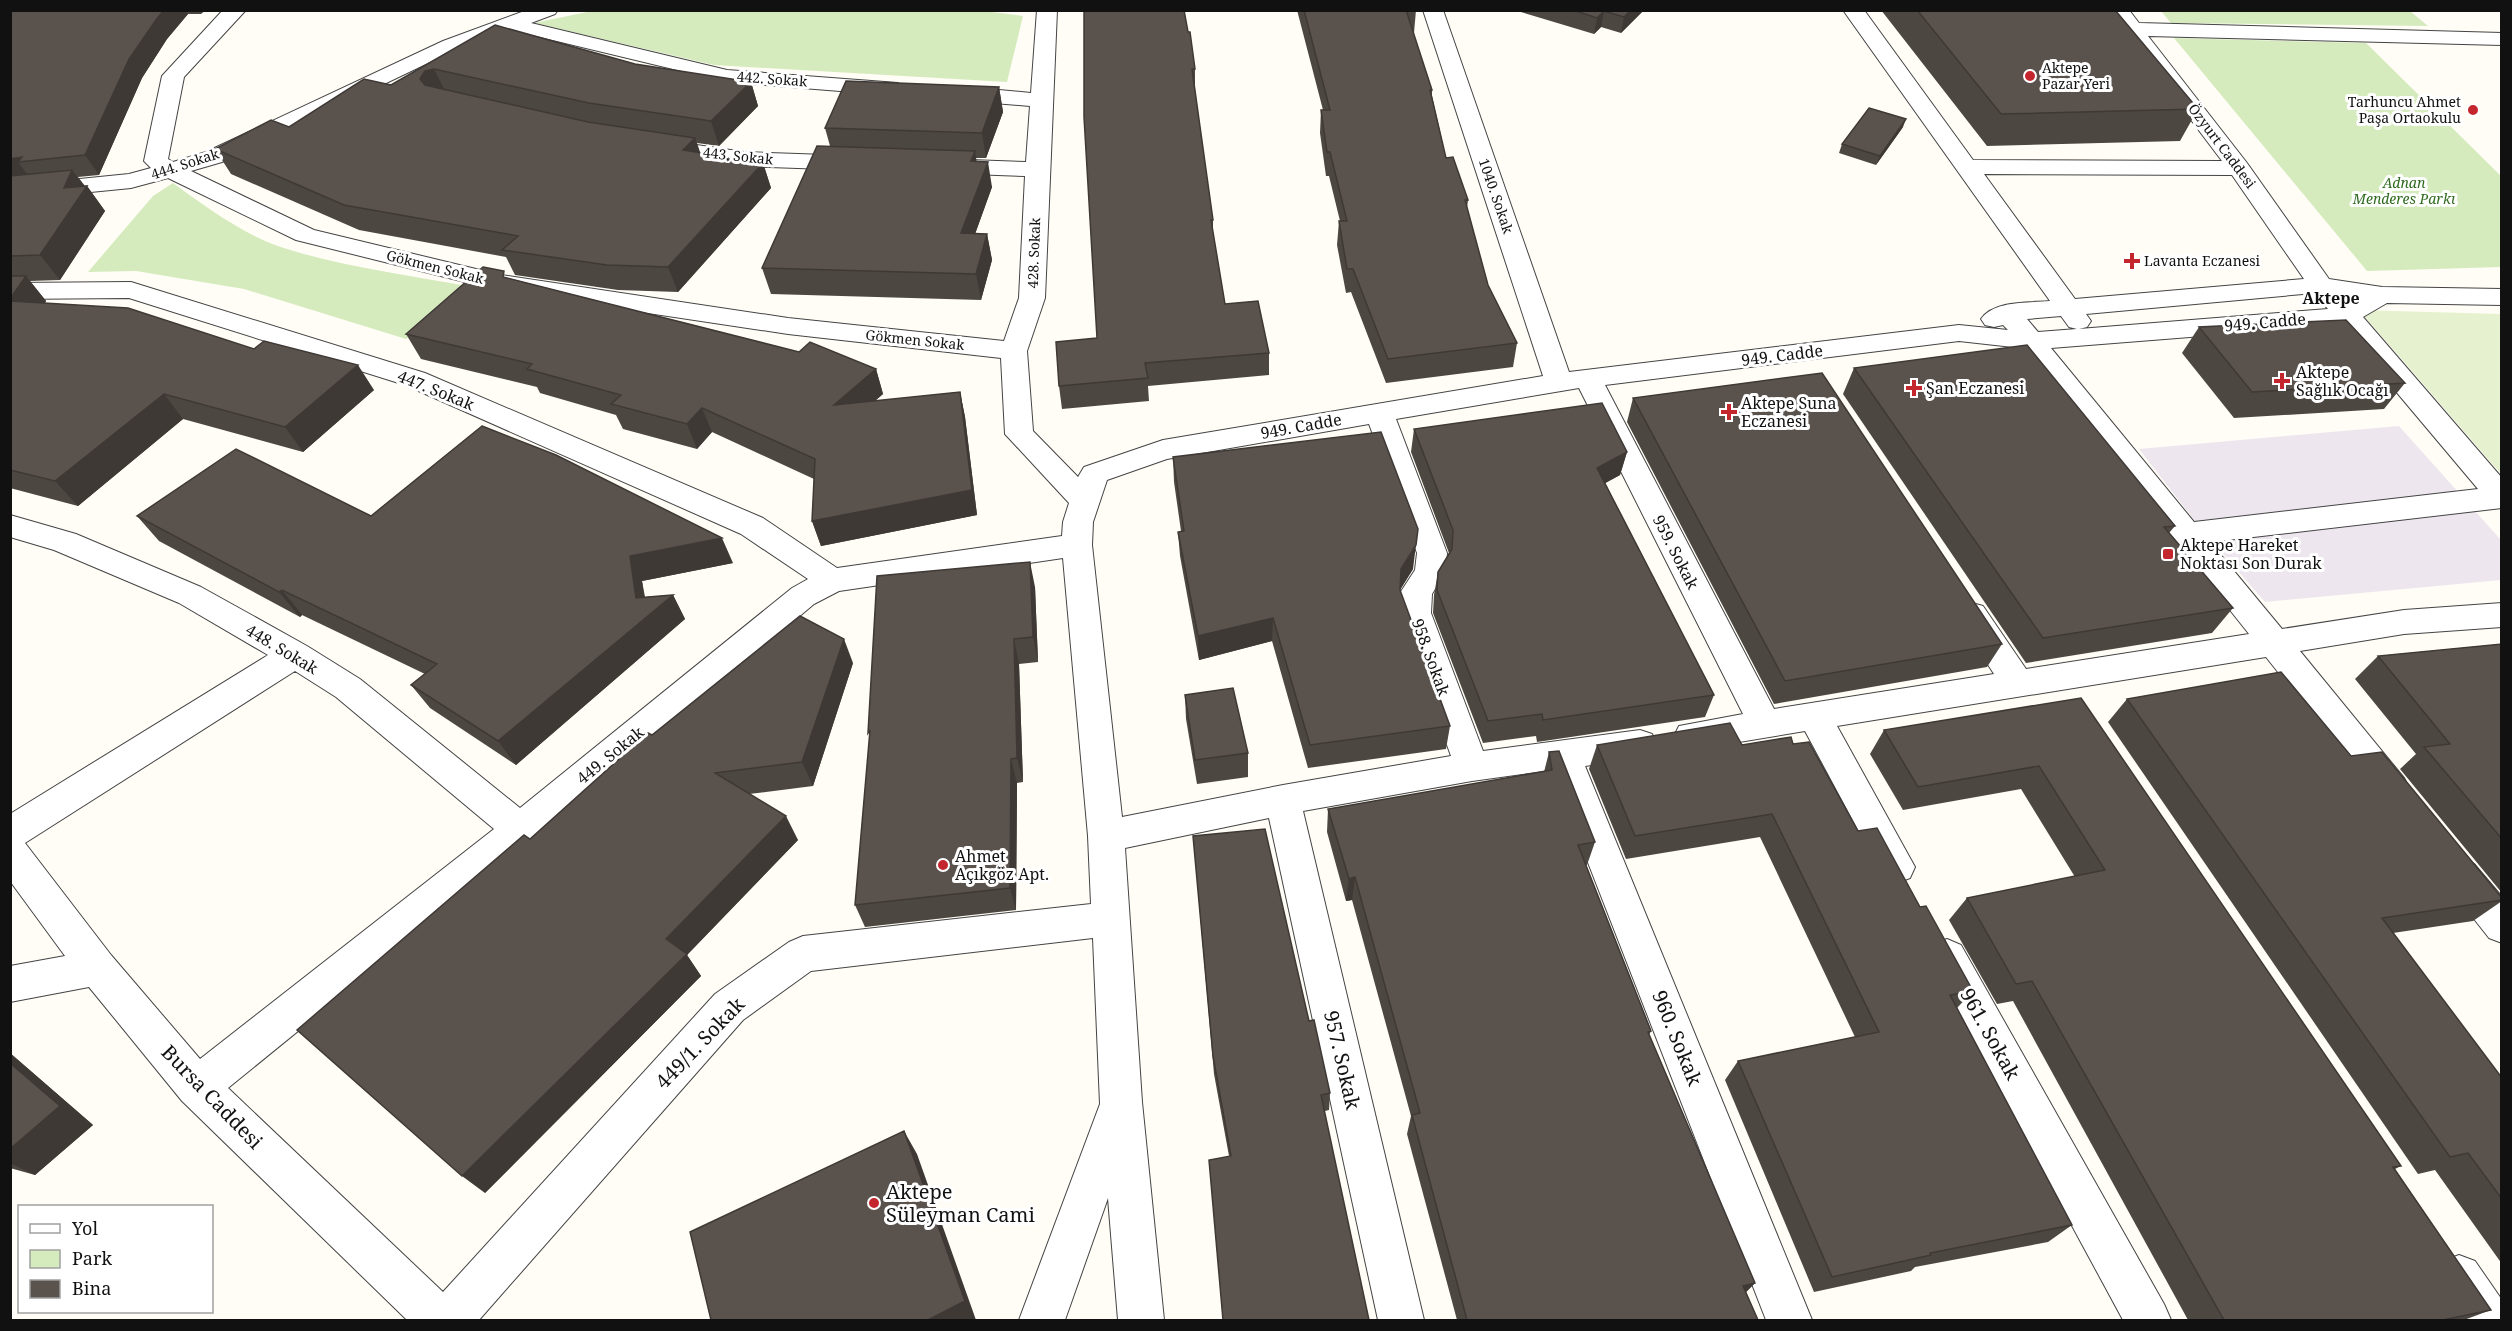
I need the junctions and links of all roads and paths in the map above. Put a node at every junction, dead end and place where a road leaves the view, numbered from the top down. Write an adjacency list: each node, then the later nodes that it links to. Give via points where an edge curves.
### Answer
1 (236, 10): 19 (street, via 173,76 156,161)
2 (548, 10): 7 (street, 444. Sokak)
3 (1433, 10): 31 (street, 1040. Sokak)
4 (1853, 10): 16 (street)
5 (2118, 10): 8 (street, Özyurt Caddesi)
6 (1046, 11): 12 (street, 428. Sokak)
7 (509, 23): 10 (street, 442. Sokak, via 727,75); 19 (street, 444. Sokak, via 450,45 214,157)
8 (2133, 28): 9 (street); 17 (street, Özyurt Caddesi)
9 (2502, 39)
10 (913, 90)
11 (936, 92): 12 (street)
12 (1041, 100): 18 (street, 428. Sokak)
13 (631, 142): 14 (street, 443. Sokak, via 744,159)
14 (873, 163)
15 (920, 165): 18 (street)
16 (1966, 167): 17 (street); 25 (street)
17 (2239, 168): 21 (street, Özyurt Caddesi)
18 (1037, 169): 29 (street, 428. Sokak, via 1032,298)
19 (170, 170): 20 (street, 444. Sokak, via 131,181); 29 (street, Gökmen Sokak, via 305,235 501,283 788,326)
20 (10, 193)
21 (2311, 286): 23 (street); 25 (street); 26 (street, Özyurt Caddesi)
22 (10, 291): 39 (street, 447. Sokak, via 131,290 415,379 752,526)
23 (2382, 295): 24 (street); 26 (street, 949. Cadde)
24 (2502, 297)
25 (2068, 307): 27 (street); 28 (street)
26 (2336, 317): 28 (street, 949. Cadde); 35 (street, Özyurt Caddesi)
27 (2011, 328): 28 (street, 949. Cadde); 30 (street, 949. Cadde); 37 (street)
28 (2090, 336)
29 (1014, 351): 34 (street, 428. Sokak, via 1019,434)
30 (1799, 352): 31 (street, 949. Cadde); 32 (street)
31 (1574, 381): 33 (street, 949. Cadde); 46 (street, 959. Sokak)
32 (1819, 382)
33 (1379, 413): 34 (street, 949. Cadde, via 1163,450 1094,474); 48 (street, 958. Sokak, via 1432,553 1430,571 1416,594 1415,613)
34 (1085, 501): 38 (street, via 1078,522)
35 (2497, 504): 37 (street)
36 (10, 526): 43 (street, 448. Sokak, via 65,542 190,595)
37 (2178, 536): 42 (street)
38 (1077, 545): 39 (street, 449. Sokak); 53 (street)
39 (832, 580): 51 (street, 449. Sokak, via 803,596)
40 (1960, 596): 44 (street)
41 (2502, 615): 42 (street, via 2404,622)
42 (2267, 644): 44 (street, via 2067,692); 50 (street)
43 (295, 655): 51 (street, 448. Sokak, via 348,688); 52 (street)
44 (2018, 684): 45 (street)
45 (1814, 716): 46 (street); 69 (street, 961. Sokak)
46 (1765, 724): 47 (street)
47 (1564, 756): 48 (street); 68 (street, 960. Sokak)
48 (1472, 767): 49 (street)
49 (1283, 801): 53 (street); 67 (street, 957. Sokak)
50 (2414, 816)
51 (520, 829): 60 (street, 449. Sokak)
52 (10, 833)
53 (1106, 836): 56 (street)
54 (10, 851): 58 (street, Bursa Caddesi)
55 (2443, 853): 57 (street)
56 (1110, 918): 61 (street); 64 (street, 449/1. Sokak, via 803,954 729,1007)
57 (2502, 926)
58 (97, 969): 59 (street); 60 (street, Bursa Caddesi)
59 (10, 984)
60 (197, 1087): 63 (street, Bursa Caddesi)
61 (1121, 1102): 65 (street); 66 (street)
62 (2442, 1251): 70 (street)
63 (439, 1320)
64 (448, 1320)
65 (1042, 1320)
66 (1141, 1320)
67 (1401, 1320)
68 (1789, 1320)
69 (2148, 1320)
70 (2488, 1320)

